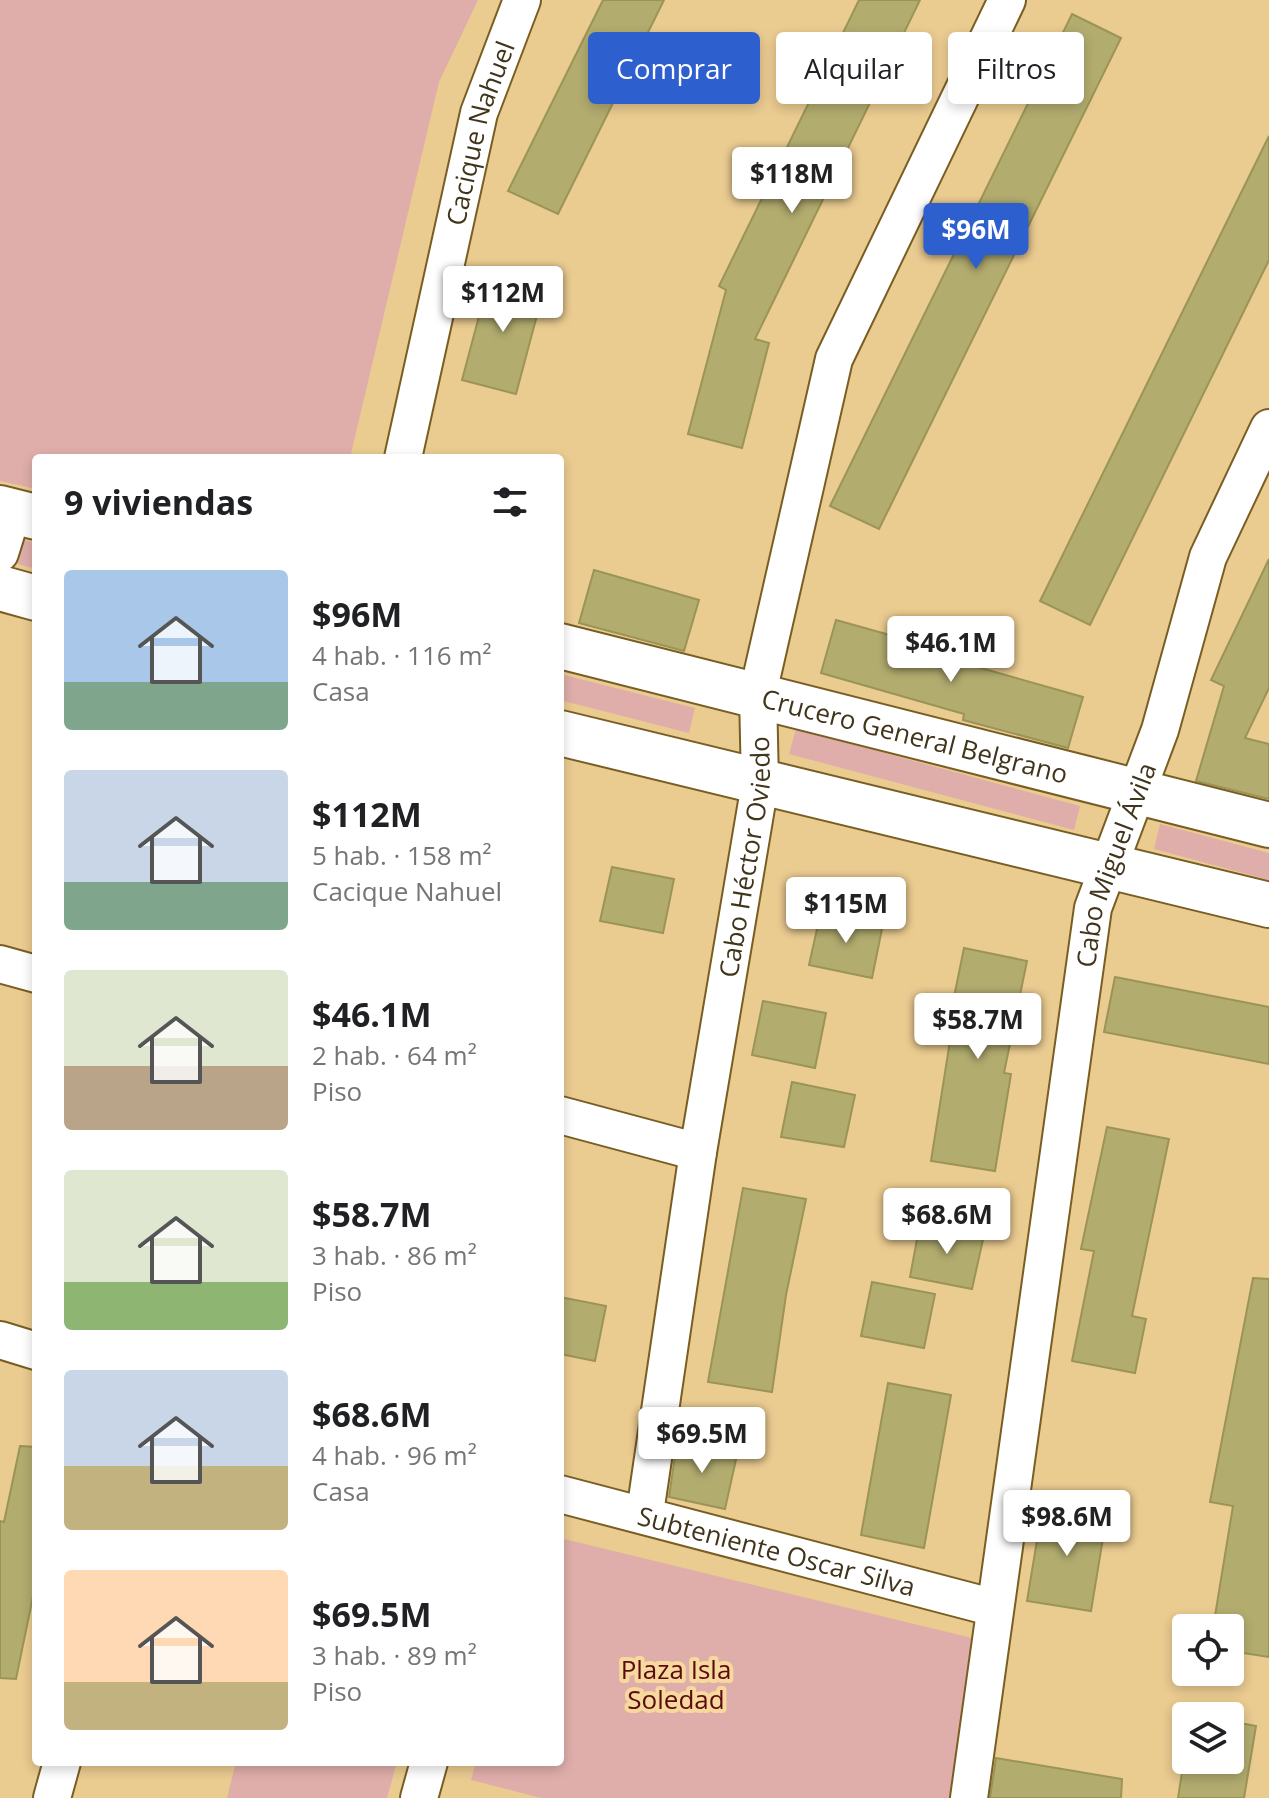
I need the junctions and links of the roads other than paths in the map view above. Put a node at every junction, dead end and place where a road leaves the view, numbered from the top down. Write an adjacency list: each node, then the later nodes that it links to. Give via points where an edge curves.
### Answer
1 (522, 0): 4 (street, Cacique Nahuel, via 479,113)
2 (1007, 0): 10 (street, Cabo Héctor Oviedo, via 834,359)
3 (1269, 428): 13 (street, Cabo Miguel Ávila, via 1208,557)
4 (404, 454)
5 (16, 512): 6 (street)
6 (0, 553)
7 (0, 588): 8 (street)
8 (32, 597)
9 (564, 647): 10 (street, Crucero General Belgrano)
10 (758, 693): 12 (street, Cabo Héctor Oviedo); 13 (street, Crucero General Belgrano)
11 (564, 734): 12 (street)
12 (760, 784): 15 (street); 20 (street, Cabo Héctor Oviedo)
13 (1138, 793): 14 (street, Crucero General Belgrano); 15 (street, Cabo Miguel Ávila)
14 (1269, 825)
15 (1111, 864): 16 (street); 25 (street, Cabo Miguel Ávila, via 1093,908)
16 (1269, 905)
17 (0, 964): 18 (street)
18 (32, 973)
19 (564, 1116): 20 (street)
20 (698, 1152): 24 (street, Cabo Héctor Oviedo)
21 (0, 1340): 22 (street)
22 (32, 1350)
23 (564, 1495): 24 (street, Subteniente Oscar Silva)
24 (645, 1513): 25 (street, Subteniente Oscar Silva)
25 (995, 1608): 30 (street, Cabo Miguel Ávila)
26 (61, 1766): 28 (street)
27 (428, 1766): 29 (street)
28 (52, 1798)
29 (419, 1798)
30 (969, 1798)

